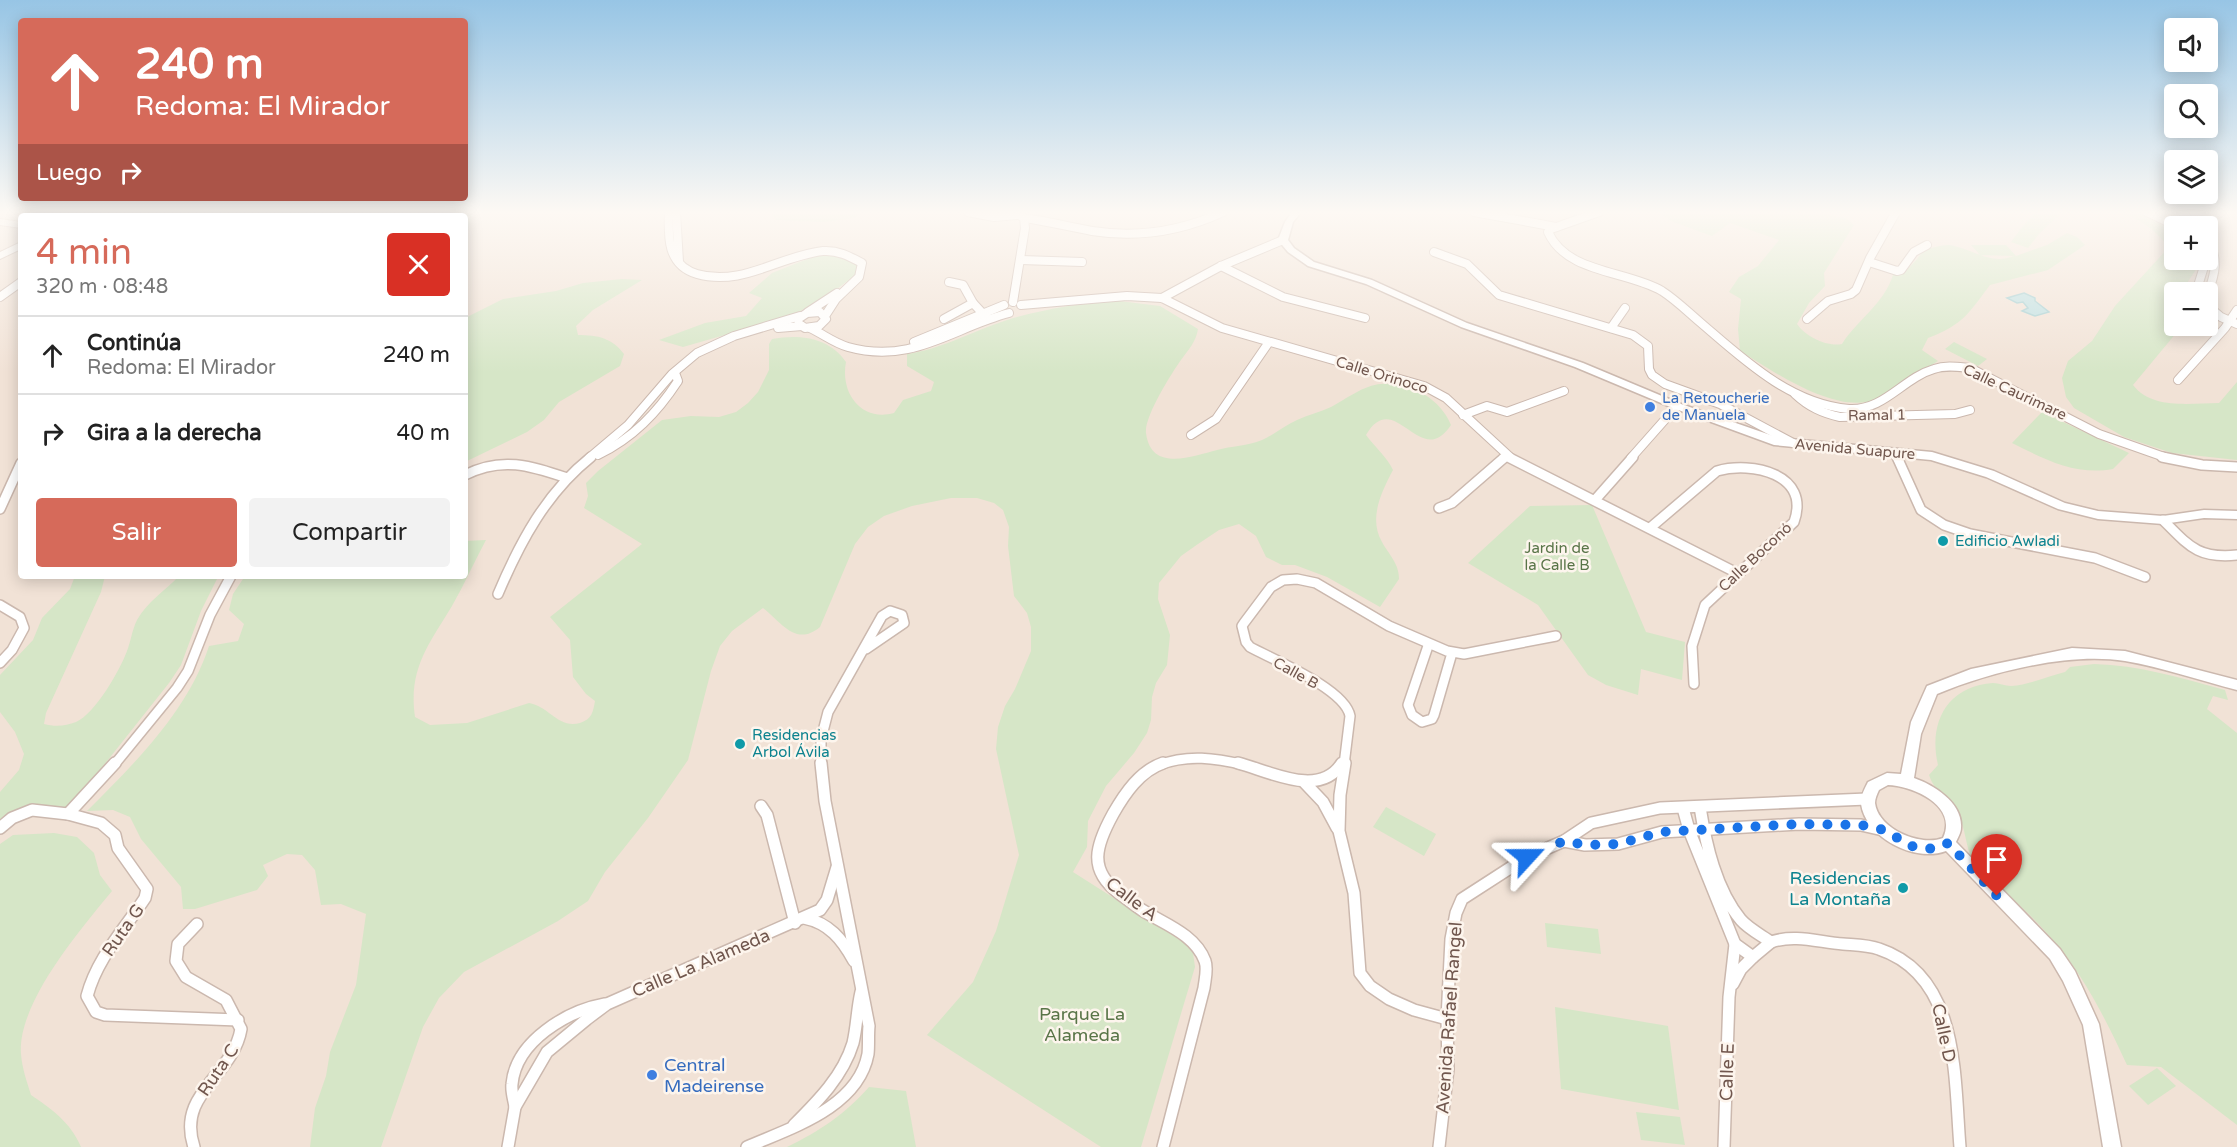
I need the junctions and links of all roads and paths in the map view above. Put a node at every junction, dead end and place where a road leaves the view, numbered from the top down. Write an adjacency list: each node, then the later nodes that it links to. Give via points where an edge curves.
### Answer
1 (683, 266): 2 (street, via 705,278 727,279)
2 (776, 266)
3 (862, 266): 12 (street)
4 (1020, 266): 17 (street)
5 (1221, 266): 16 (street); 27 (street, via 1283,297)
6 (1316, 266): 42 (street, Avenida Suapure, via 1369,282 1464,325 1579,365)
7 (1469, 266): 34 (street, via 1499,294)
8 (1590, 266): 40 (street, Calle Caurimare, via 1657,287 1740,357)
9 (1867, 266): 30 (street, via 1856,290 1828,301)
10 (1880, 266): 11 (street, via 1897,271)
11 (1904, 266)
12 (854, 282): 25 (street); 28 (street, via 836,299)
13 (949, 282): 18 (street, via 963,285)
14 (18, 284): 15 (street)
15 (0, 297)
16 (1162, 298): 20 (street, Calle Orinoco, via 1127,296); 36 (street, Calle Orinoco, via 1212,324)
17 (1013, 302): 19 (street); 20 (street)
18 (973, 303): 26 (street); 29 (street)
19 (1004, 305): 23 (street); 26 (street)
20 (1021, 306): 23 (street)
21 (1626, 308): 34 (street)
22 (2237, 310): 31 (street)
23 (1009, 313): 26 (street)
24 (2218, 314): 31 (street)
25 (804, 315): 28 (street, via 820,312); 33 (street, via 798,322); 35 (street)
26 (985, 316): 37 (street, via 913,349 873,352)
27 (1365, 318)
28 (825, 319): 33 (street); 37 (street)
29 (944, 319)
30 (1807, 319)
31 (2228, 321): 32 (street); 39 (street)
32 (2237, 324)
33 (806, 327): 35 (street); 37 (street)
34 (1611, 328): 48 (street, via 1634,335 1648,346 1649,369 1665,384 1720,404)
35 (720, 341): 38 (street, via 696,353)
36 (1269, 342): 45 (street, Calle Orinoco, via 1424,386 1441,394); 47 (street, via 1216,419)
37 (853, 348)
38 (675, 373): 44 (street); 46 (street, via 678,381)
39 (2178, 380)
40 (1791, 390): 43 (street, Ramal 1, via 1809,407 1847,417 1957,414); 52 (street, Calle Caurimare, via 1828,405 1861,409 1886,401 1934,367 1956,365 1970,368 2146,453 2193,465)
41 (1564, 392): 45 (street, via 1508,412 1487,406)
42 (1677, 406): 48 (street, Avenida Suapure); 56 (street)
43 (1970, 410)
44 (637, 415): 46 (street); 51 (street)
45 (1463, 415): 50 (street, Calle Orinoco)
46 (651, 419): 51 (street)
47 (1191, 435)
48 (1798, 446): 49 (street, Avenida Suapure)
49 (1895, 453): 60 (street, Avenida Suapure, via 1964,464 2082,512); 64 (street, via 1921,510 1944,525 1970,534 2095,558)
50 (1506, 456): 56 (street, Calle Orinoco); 57 (street, via 1452,503)
51 (588, 460): 55 (street)
52 (2237, 467)
53 (18, 470): 58 (street)
54 (468, 474): 55 (street, via 502,465 536,467)
55 (569, 476): 66 (street, via 551,495)
56 (1595, 500): 61 (street, Calle Orinoco)
57 (1439, 508)
58 (0, 509)
59 (2237, 515): 60 (street, Avenida Suapure, via 2204,514)
60 (2163, 520): 62 (street, via 2200,554)
61 (1650, 528): 63 (street, Calle Orinoco); 63 (street, Calle Boconó, via 1725,467 1746,466 1772,474 1792,489 1800,506 1799,514)
62 (2237, 555)
63 (1737, 573): 73 (street, Calle Boconó, via 1705,605 1699,619 1692,646)
64 (2145, 577)
65 (229, 579): 82 (street, via 177,688)
66 (498, 594)
67 (0, 605): 72 (street, via 21,617 24,627)
68 (1556, 636): 71 (street, Calle B)
69 (1428, 646): 71 (street, Calle B); 71 (street, via 1408,705 1419,721 1426,722 1434,715); 75 (street, Calle B, via 1316,583 1291,578 1271,585 1242,626 1246,642 1345,703 1350,721)
70 (866, 649): 92 (street, via 838,689 824,724 820,766)
71 (1452, 653)
72 (0, 663)
73 (1694, 684)
74 (2237, 685): 76 (street, via 2146,661 2090,652 1971,674 1932,690 1921,713)
75 (1345, 756): 77 (street, Calle A, via 1331,776); 88 (street, Calle B)
76 (1907, 780): 78 (street, via 1879,782 1869,791); 90 (street, via 1929,790 1947,808 1954,828)
77 (1304, 782): 88 (street, via 1323,802); 113 (street, Calle A, via 1205,757 1162,762 1132,782 1100,836 1097,860 1103,881 1187,937 1206,964 1204,988)
78 (1868, 799): 80 (street, Avenida Rafael Rangel); 87 (street, via 1869,809)
79 (761, 806): 93 (street, via 767,814)
80 (1700, 807): 81 (street, Avenida Rafael Rangel); 86 (street)
81 (1683, 808): 83 (street, Avenida Rafael Rangel, via 1660,808); 85 (street)
82 (68, 814): 84 (street, Ruta G, via 32,810); 103 (street, Ruta G, via 109,828 147,889 145,898 105,953 89,986 87,996 96,1012)
83 (1591, 824): 89 (street, Avenida Rafael Rangel); 91 (street, via 1589,834)
84 (0, 828)
85 (1689, 830): 86 (street); 91 (street); 96 (street)
86 (1706, 830): 87 (street, via 1810,824 1861,825); 95 (street, via 1708,854 1733,909 1743,922)
87 (1884, 830): 90 (street, via 1911,846 1925,849)
88 (1340, 833): 102 (street, Calle B, via 1357,909 1358,964 1362,977 1383,996)
89 (1564, 841): 91 (street); 102 (street, Avenida Rafael Rangel, via 1527,857 1462,899 1451,939)
90 (1948, 843): 117 (street, via 2055,954 2069,976 2091,1024)
91 (1603, 844)
92 (837, 864): 93 (street, Calle La Alameda, via 827,900 820,910); 98 (street)
93 (800, 920): 98 (street, via 816,919 827,924); 101 (street, Calle La Alameda)
94 (197, 924): 103 (street, via 184,935 173,958 187,978 226,1000)
95 (1771, 942): 97 (street); 116 (street, Calle D, via 1782,937 1799,938 1878,949 1894,955 1925,980 1941,1008 1948,1036)
96 (1735, 944): 97 (street); 100 (street, Calle E)
97 (1753, 957): 100 (street, Calle E, via 1735,979)
98 (859, 972): 99 (street)
99 (861, 990): 106 (street, via 854,1039); 107 (street, via 870,1037)
100 (1729, 997): 115 (street, Calle E)
101 (608, 1004): 104 (street, Calle La Alameda, via 595,1005 561,1020); 105 (street, Calle La Alameda)
102 (1447, 1019): 114 (street, Avenida Rafael Rangel, via 1448,1069)
103 (238, 1020): 110 (street, Ruta C, via 241,1029 237,1047 200,1093 189,1119)
104 (535, 1042): 105 (street); 108 (street, Calle La Alameda, via 516,1069 512,1085)
105 (547, 1052): 108 (street, Calle La Alameda)
106 (843, 1068): 107 (street); 109 (street, via 828,1090)
107 (860, 1074): 109 (street, via 843,1098 825,1112)
108 (515, 1107): 111 (street, Calle La Alameda)
109 (792, 1126): 112 (street)
110 (194, 1147)
111 (508, 1147)
112 (747, 1147)
113 (1163, 1147)
114 (1438, 1147)
115 (1724, 1147)
116 (1960, 1147)
117 (2112, 1147)

